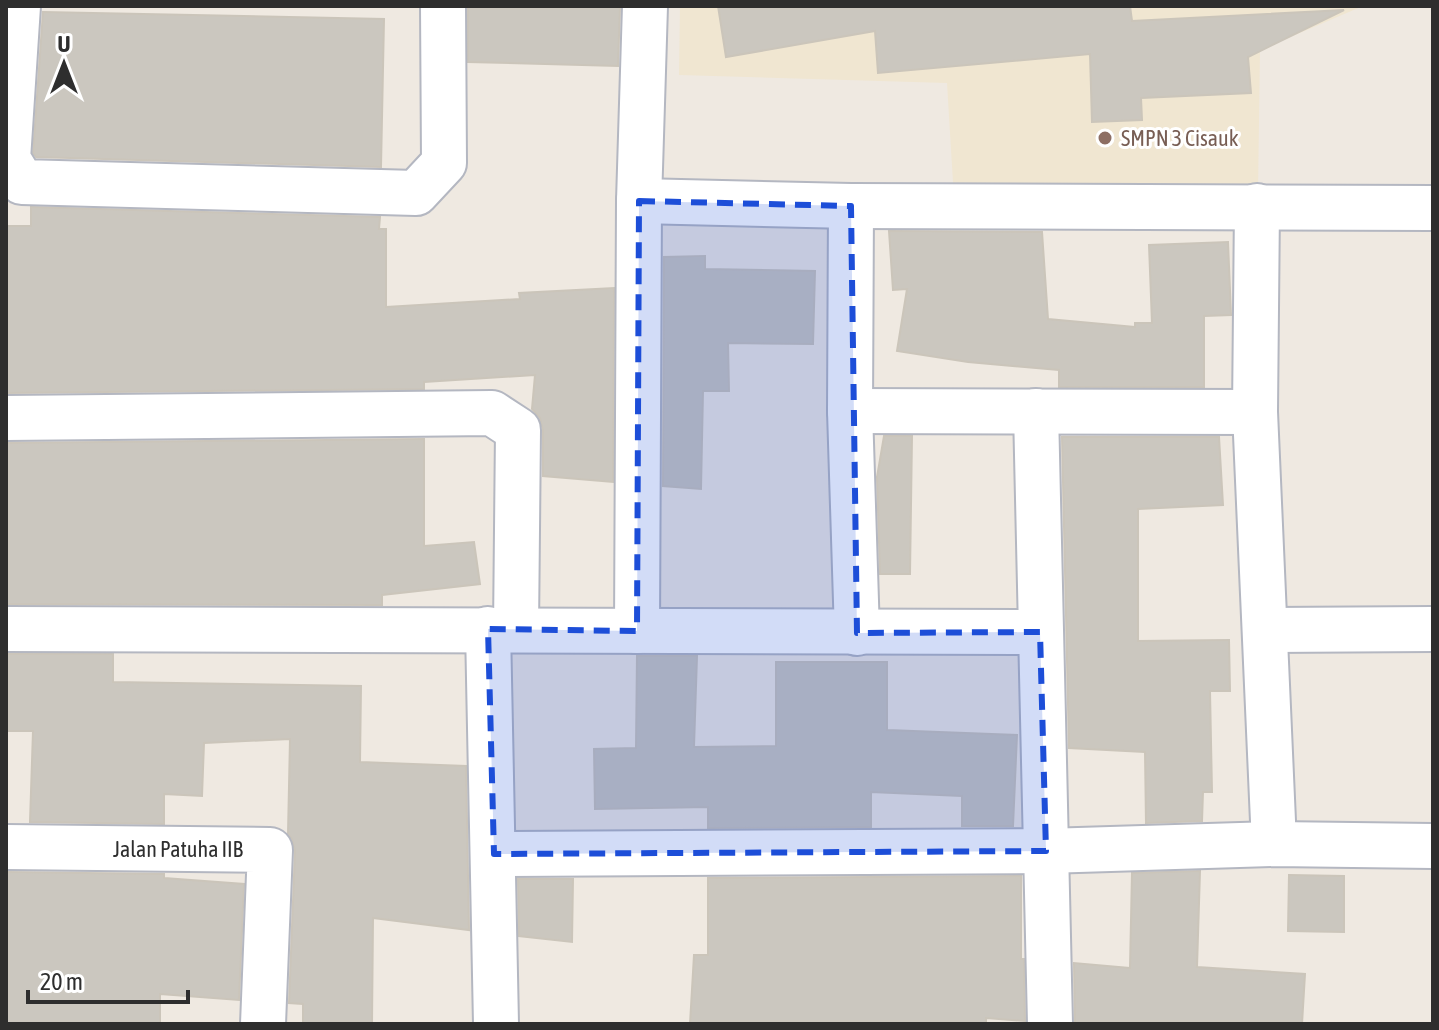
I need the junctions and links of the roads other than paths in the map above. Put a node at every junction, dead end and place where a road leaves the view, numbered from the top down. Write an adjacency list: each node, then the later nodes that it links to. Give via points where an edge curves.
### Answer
1 (18, 6): 2 (street, via 8,159 22,182 416,193 444,163)
2 (443, 6)
3 (645, 6): 4 (street)
4 (639, 201): 5 (street); 16 (street)
5 (851, 206): 6 (street); 8 (street)
6 (1257, 206): 7 (street); 10 (street)
7 (1433, 208)
8 (850, 411): 9 (street); 18 (street)
9 (1036, 411): 10 (street); 17 (street)
10 (1255, 412): 15 (street)
11 (6, 418): 13 (street, via 492,413 518,430)
12 (6, 629): 13 (street)
13 (502, 629): 16 (street); 23 (street)
14 (1433, 629): 15 (street)
15 (1266, 630): 19 (street)
16 (637, 631): 18 (street)
17 (1040, 632): 18 (street); 22 (street)
18 (857, 633)
19 (1274, 844): 20 (street); 22 (street)
20 (1433, 846)
21 (6, 847): 24 (street, Jalan Patuha IIB, via 270,850)
22 (1046, 851): 23 (street); 26 (street)
23 (494, 854): 25 (street)
24 (263, 1024)
25 (496, 1024)
26 (1050, 1024)

